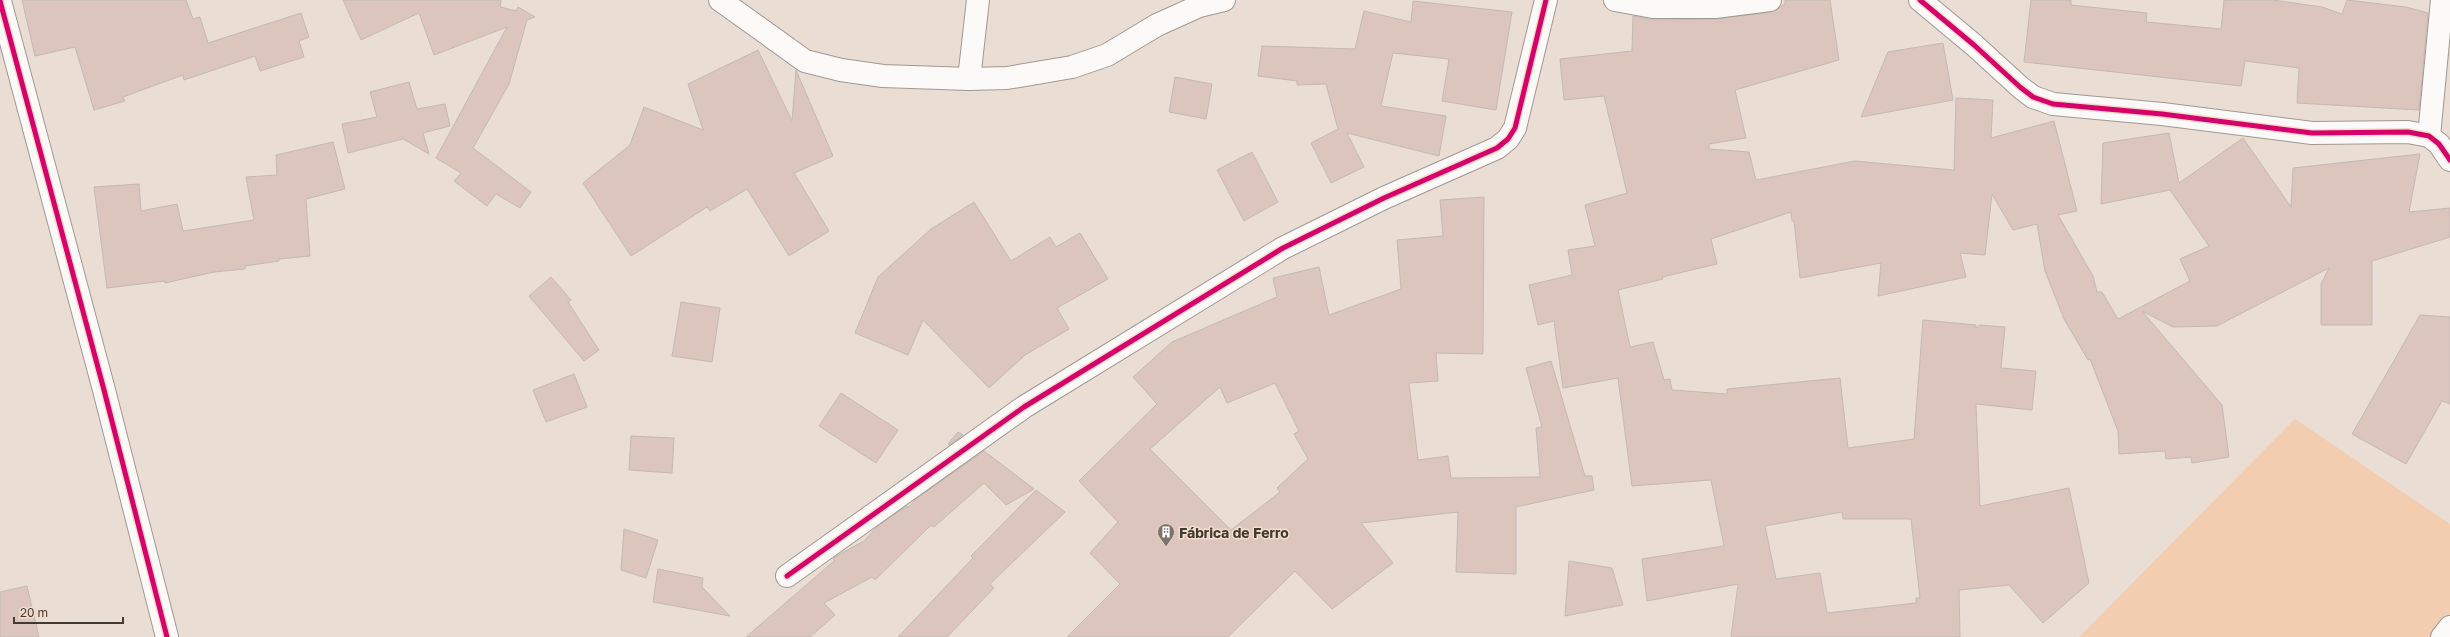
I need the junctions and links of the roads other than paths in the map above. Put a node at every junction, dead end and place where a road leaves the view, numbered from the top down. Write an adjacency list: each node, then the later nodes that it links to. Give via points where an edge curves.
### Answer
1 (720, 0): 10 (street, via 805,61 841,70 883,76)
2 (978, 0): 10 (street)
3 (1224, 0): 10 (street, via 1199,6 1157,25 1108,55 1072,67 1007,78)
4 (1546, 0): 13 (street, via 1515,128 1508,139 1497,148 1384,198 1283,248 1024,407)
5 (1615, 0): 6 (street, via 1653,6 1715,7)
6 (1770, 0)
7 (1920, 0): 11 (street, via 2020,87 2033,97 2053,104 2162,114 2312,133 2379,131)
8 (2442, 0): 11 (street)
9 (0, 1): 15 (street)
10 (969, 79)
11 (2429, 136): 12 (street, via 2439,144)
12 (2450, 160)
13 (787, 576)
14 (2450, 627): 16 (street)
15 (167, 637)
16 (2442, 637)

